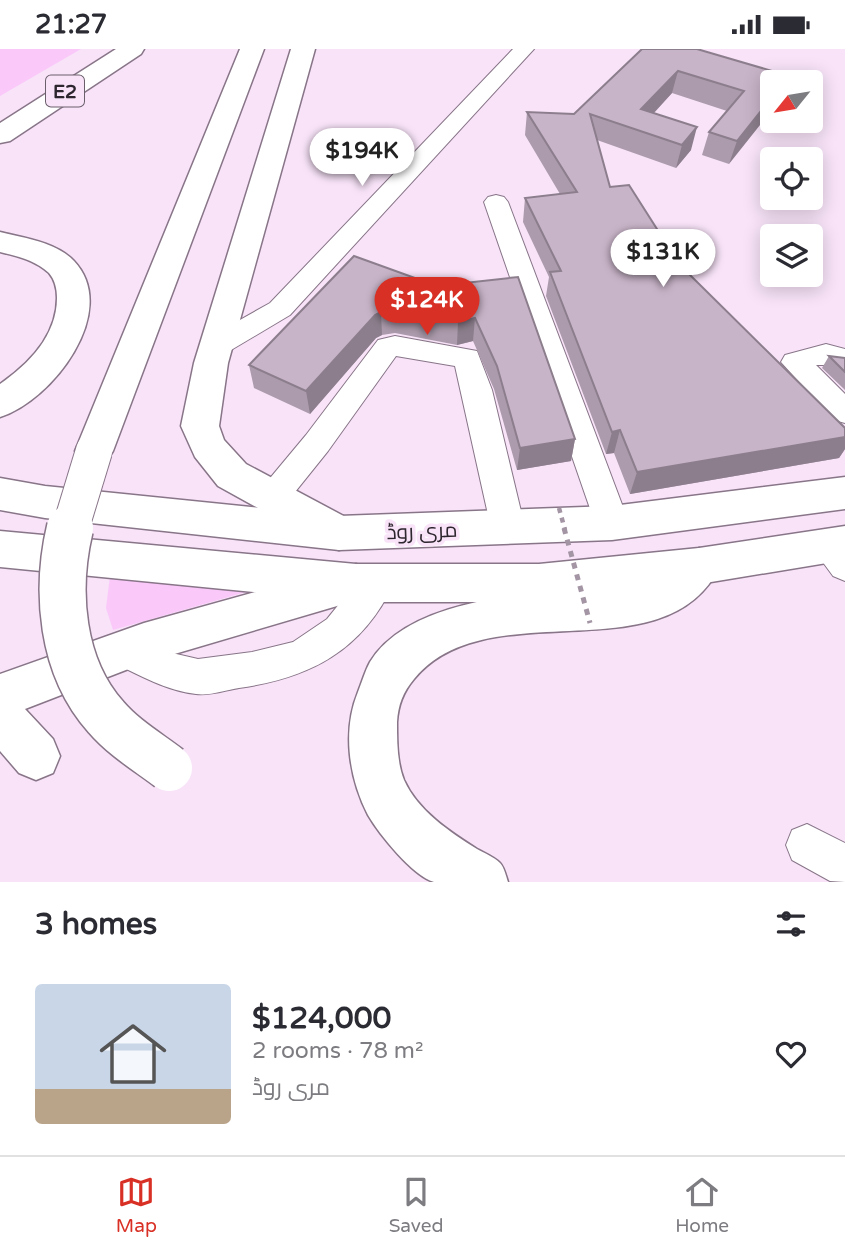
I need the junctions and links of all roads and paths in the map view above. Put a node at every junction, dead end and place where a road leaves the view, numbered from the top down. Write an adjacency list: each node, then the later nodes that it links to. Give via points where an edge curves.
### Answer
1 (98, 49): 6 (main road, E2)
2 (132, 49): 7 (main road, E2)
3 (252, 49): 29 (main road, bridge, via 94,451 61,575 64,627 85,685 113,725)
4 (303, 49): 10 (main road)
5 (523, 49): 10 (street, via 280,309)
6 (0, 110)
7 (0, 135)
8 (496, 202): 18 (street)
9 (0, 241): 12 (main road, via 36,250 54,261 77,295 72,325 47,366)
10 (216, 347): 16 (main road, via 201,426 208,447 232,475)
11 (845, 360): 13 (street, via 821,353 794,362)
12 (0, 403)
13 (845, 412)
14 (845, 493): 18 (main road, مری روڈ)
15 (0, 494): 20 (main road, مری روڈ)
16 (272, 498): 19 (street, via 312,454 388,347 395,346 467,358); 20 (main road)
17 (559, 508): 25 (path, bridge)
18 (612, 523): 19 (main road, مری روڈ)
19 (508, 528): 20 (main road, مری روڈ)
20 (339, 533)
21 (0, 549): 24 (main road)
22 (839, 552): 23 (main road)
23 (699, 566): 24 (main road, via 539,583); 32 (main road, via 662,598 622,607 521,614 440,633 405,655 384,684 375,707 374,762 391,810 417,839)
24 (366, 583): 26 (main road, via 125,650)
25 (590, 623)
26 (0, 696)
27 (0, 716): 28 (main road)
28 (36, 756)
29 (169, 768)
30 (807, 845): 31 (street)
31 (845, 866)
32 (482, 882)

